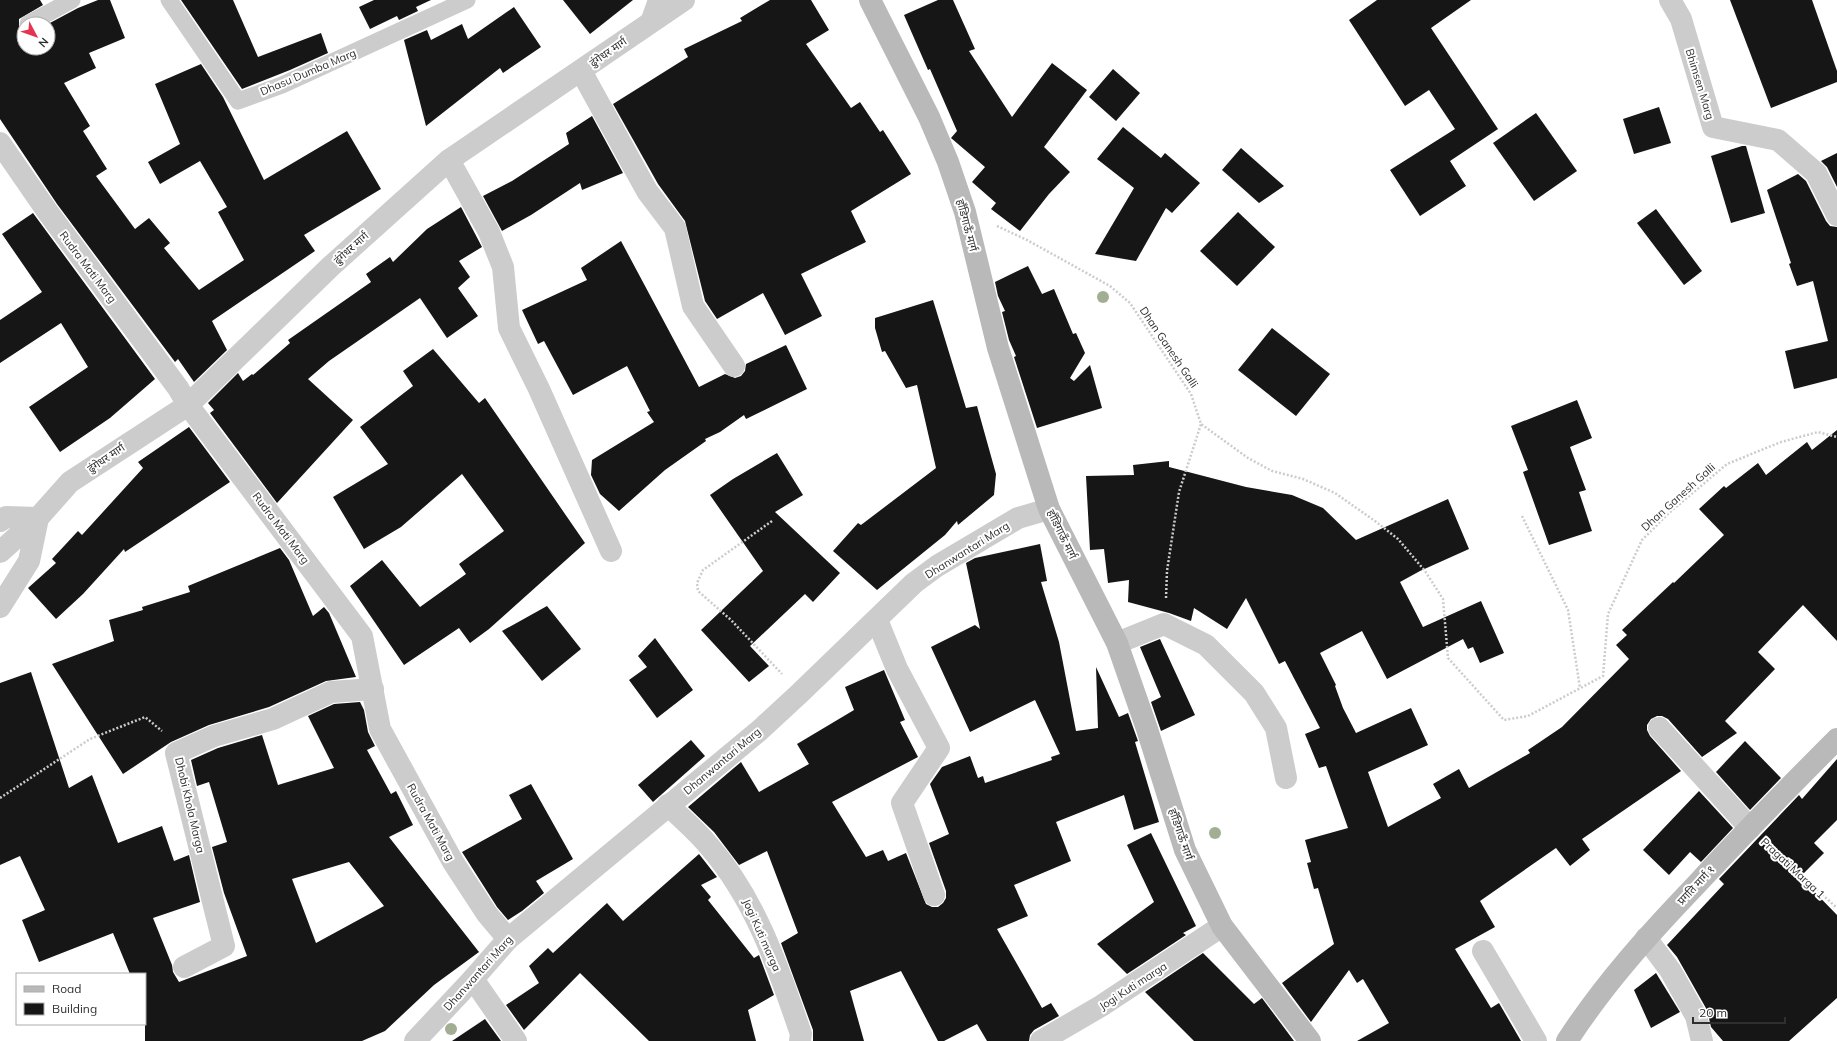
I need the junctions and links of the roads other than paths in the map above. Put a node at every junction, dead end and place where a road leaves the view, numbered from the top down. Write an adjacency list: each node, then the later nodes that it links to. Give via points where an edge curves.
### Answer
1 (72, 0): 8 (lane)
2 (169, 0): 3 (lane, Dhasu Dumba Marg, via 238,100 282,85)
3 (467, 0)
4 (659, 0): 9 (street)
5 (684, 0): 9 (street, ढुंगेधर मार्ग)
6 (870, 0): 16 (main road, हाँडिगाऊँ मार्ग, via 929,117 948,162 965,212 998,348)
7 (1670, 0): 13 (street, Bhimsen Marg, via 1680,19 1713,127 1778,140 1816,173)
8 (43, 16)
9 (652, 20): 10 (street, ढुंगेधर मार्ग)
10 (581, 71): 12 (street, ढुंगेधर मार्ग); 14 (street, via 647,190 675,228 693,306)
11 (0, 143): 15 (street, Rudra Mati Marg)
12 (449, 160): 15 (street, ढुंगेधर मार्ग, via 330,267); 19 (street, via 489,232 503,267 509,328)
13 (1837, 215)
14 (734, 366)
15 (188, 405): 17 (street, ढुंगेधर मार्ग, via 70,482); 24 (street, Rudra Mati Marg, via 362,636)
16 (1049, 509): 22 (street, Dhanwantari Marg, via 1018,518 937,566 914,583); 23 (main road, हाँडिगाऊँ मार्ग)
17 (38, 518): 18 (street, via 6,517); 20 (street, ढुंगेधर मार्ग); 21 (street, via 29,561)
18 (0, 521)
19 (611, 551)
20 (0, 552)
21 (0, 608)
22 (877, 620): 28 (street, Dhanwantari Marg, via 760,730); 30 (street, via 897,668 939,748 902,803)
23 (1117, 643): 27 (street, via 1164,624 1206,645 1254,693 1276,728); 31 (main road, हाँडिगाऊँ मार्ग, via 1185,850)
24 (373, 689): 33 (street, Rudra Mati Marg, via 380,729 452,862 487,914); 35 (street, Dhobi Khola Marga, via 331,692 273,719 214,736 176,754 224,946)
25 (1659, 728): 29 (street)
26 (1837, 739): 29 (main road, प्रगति मार्ग १)
27 (1286, 778)
28 (668, 805): 33 (street, Dhanwantari Marg); 39 (street, Jogi Kuti marga, via 709,845 736,880 777,964 801,1034)
29 (1750, 828): 32 (main road, प्रगति मार्ग १)
30 (934, 895)
31 (1222, 926): 40 (street, Jogi Kuti marga, via 1102,1006); 41 (main road, हाँडिगाऊँ मार्ग)
32 (1646, 938): 43 (main road, प्रगति मार्ग १, via 1589,1007); 44 (street, via 1670,970 1696,1016)
33 (508, 939): 36 (street, Dhanwantari Marg)
34 (1483, 951): 42 (street)
35 (184, 967)
36 (473, 979): 37 (street, Dhanwantari Marg); 38 (street)
37 (415, 1041)
38 (516, 1041)
39 (800, 1041)
40 (1041, 1041)
41 (1310, 1041)
42 (1536, 1041)
43 (1567, 1041)
44 (1702, 1041)

